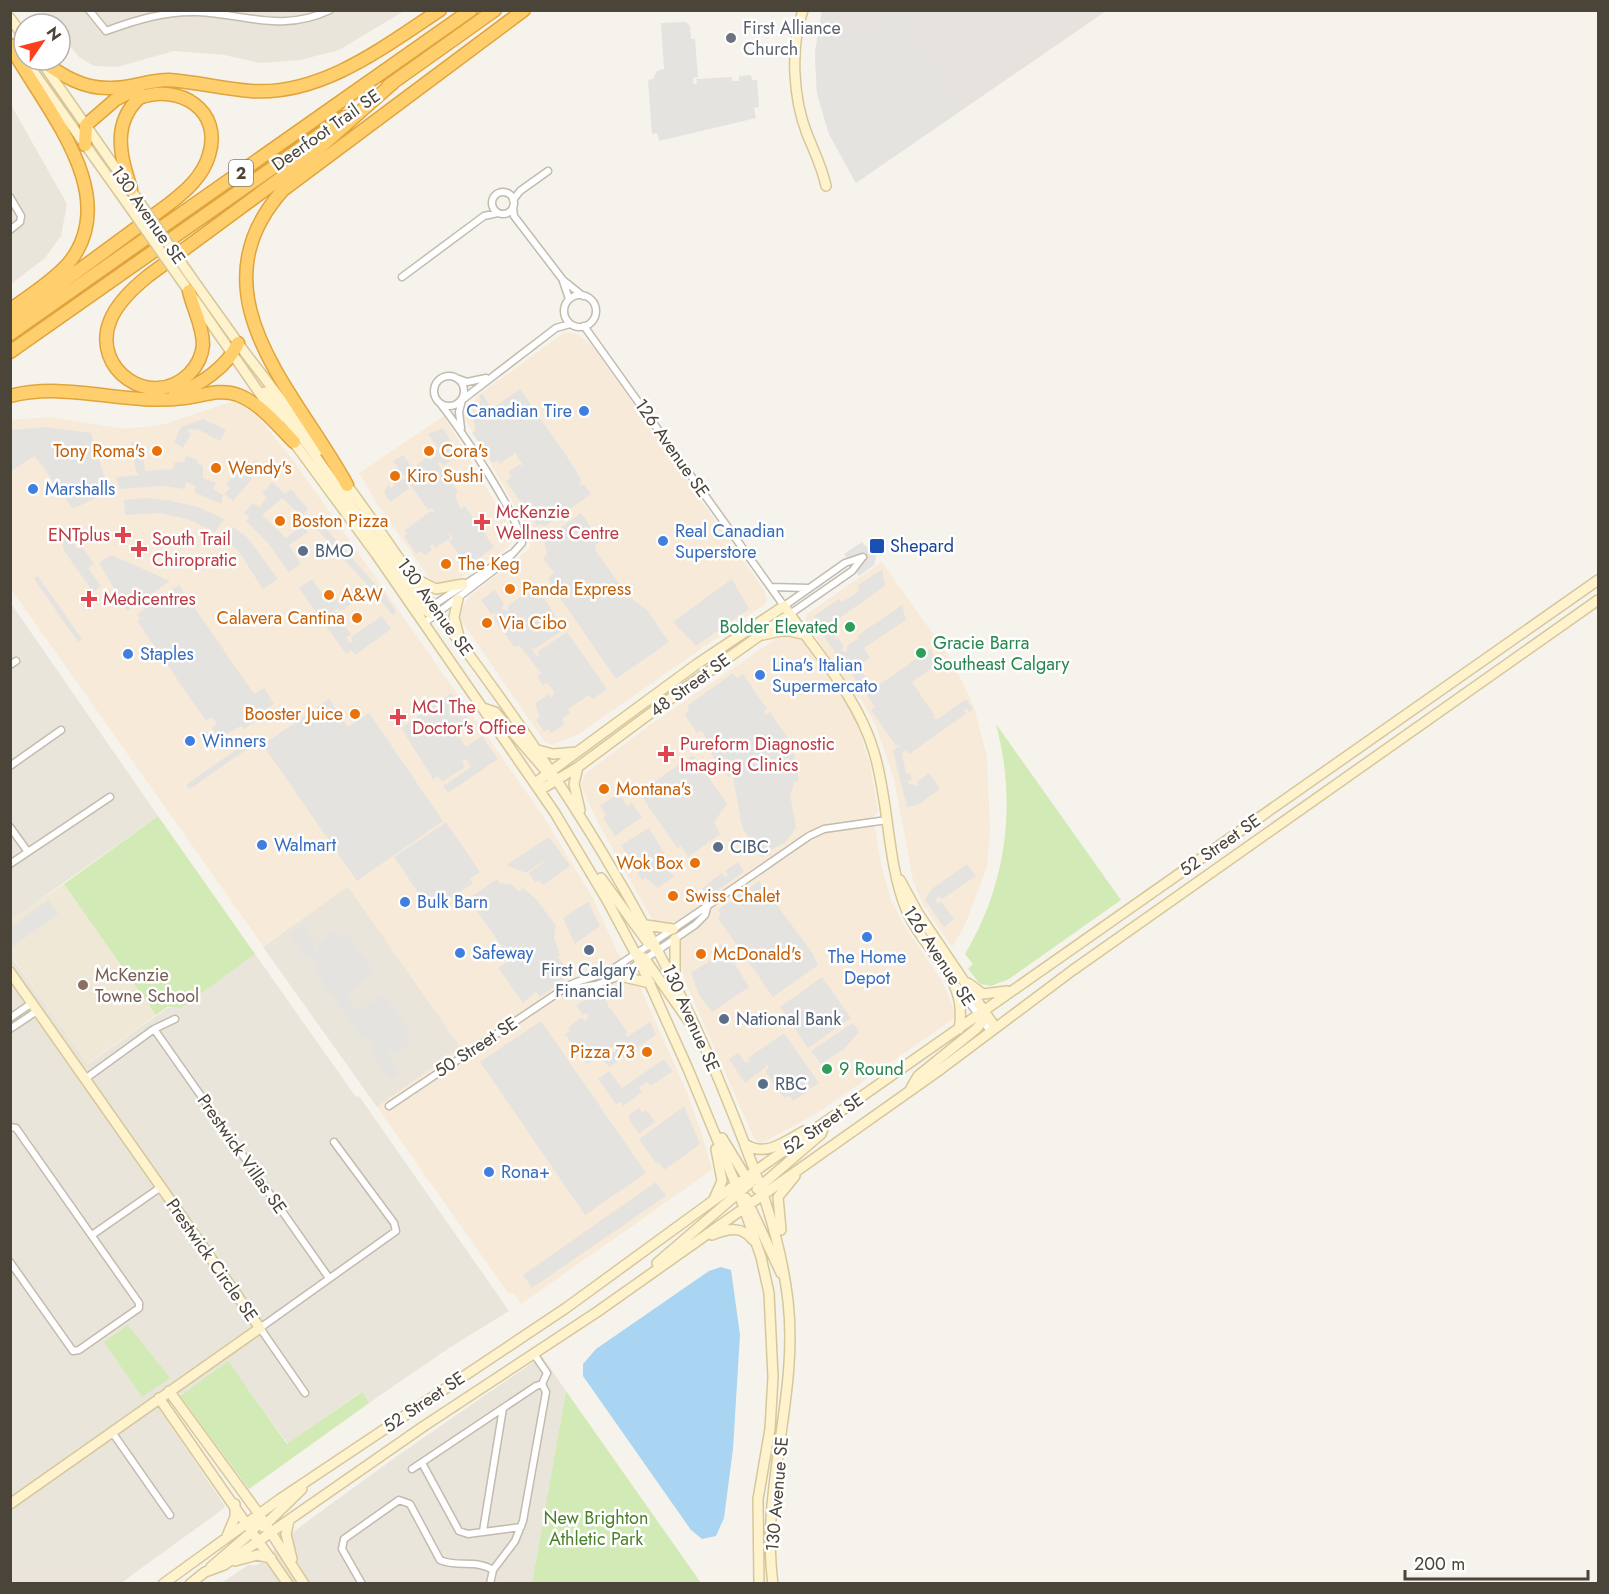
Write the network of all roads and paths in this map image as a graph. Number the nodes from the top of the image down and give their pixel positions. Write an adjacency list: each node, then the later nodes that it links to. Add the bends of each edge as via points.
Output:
1 (89, 10): 8 (street, via 106,31)
2 (330, 10): 8 (street, via 316,17 274,23)
3 (440, 10): 13 (highway, via 347,68 312,83 252,91)
4 (471, 10): 38 (highway, Deerfoot Trail SE / 2)
5 (495, 10): 14 (highway, Deerfoot Trail SE / 2)
6 (524, 10): 51 (highway, via 284,190 266,210 253,234 245,270 250,317 275,370)
7 (803, 10): 18 (main road, via 795,70 806,132)
8 (170, 11)
9 (10, 45): 32 (highway, via 81,170 89,211 83,239 67,264)
10 (33, 72): 16 (main road, 130 Avenue SE)
11 (49, 72): 15 (main road, 130 Avenue SE)
12 (57, 72): 13 (highway, via 92,86 113,88)
13 (151, 81): 15 (highway, via 114,100)
14 (394, 82): 29 (highway, via 308,158 129,293 114,313 106,339 115,366 129,380 146,389 165,388 182,381 195,368 203,345); 40 (highway, Deerfoot Trail SE / 2)
15 (86, 125): 16 (highway); 19 (main road, 130 Avenue SE)
16 (85, 145): 29 (main road, 130 Avenue SE, bridge)
17 (548, 171): 21 (street)
18 (826, 186)
19 (131, 189): 34 (highway, via 120,154 123,121 139,98 161,93 183,96 201,111 211,129 209,156 192,185); 39 (main road, 130 Avenue SE, bridge)
20 (10, 197): 26 (street, via 21,216)
21 (512, 200): 22 (street, via 499,192); 24 (street)
22 (492, 204): 23 (street); 25 (street)
23 (498, 213): 24 (street); 25 (street)
24 (511, 214): 28 (street)
25 (484, 216): 27 (street)
26 (10, 230)
27 (400, 275)
28 (563, 280): 30 (street); 31 (street)
29 (189, 291): 41 (main road, 130 Avenue SE)
30 (583, 296): 31 (street); 36 (street, via 595,308 594,317)
31 (569, 299): 33 (street)
32 (10, 310)
33 (564, 311): 35 (street); 37 (street)
34 (10, 321)
35 (570, 324): 36 (street); 37 (street)
36 (586, 325): 56 (street, 126 Avenue SE)
37 (556, 328): 43 (street)
38 (10, 334)
39 (238, 343): 41 (highway); 51 (main road, 130 Avenue SE)
40 (10, 352)
41 (233, 355): 42 (main road, 130 Avenue SE); 46 (highway, via 196,385)
42 (248, 376): 50 (main road, 130 Avenue SE); 61 (main road, via 304,440)
43 (492, 376): 44 (street, via 478,382); 47 (street)
44 (457, 378): 47 (street, via 464,390); 48 (street, via 443,377 436,383 434,393)
45 (10, 396): 46 (highway, via 51,391)
46 (153, 399): 50 (highway, via 215,392 240,395)
47 (462, 400): 48 (street, via 448,406); 49 (street, via 459,414)
48 (439, 402): 49 (street)
49 (463, 434): 52 (street, via 521,534 522,543)
50 (294, 442): 61 (main road, 130 Avenue SE)
51 (347, 485): 53 (main road, 130 Avenue SE)
52 (514, 552): 55 (street); 58 (street)
53 (414, 578): 55 (main road, via 436,589); 61 (main road, 130 Avenue SE)
54 (1599, 579): 91 (main road, 52 Street SE)
55 (464, 584): 61 (street)
56 (771, 587): 57 (street); 60 (street, 126 Avenue SE)
57 (809, 588): 60 (street, 48 Street SE); 62 (street, 48 Street SE, via 845,563 863,557 852,571)
58 (458, 599): 61 (street); 65 (main road, via 454,617)
59 (1599, 600): 101 (main road, 52 Street SE)
60 (784, 606): 62 (main road, 126 Avenue SE); 69 (main road, 48 Street SE, via 663,689)
61 (427, 614): 65 (main road, 130 Avenue SE); 66 (main road, 130 Avenue SE)
62 (790, 614): 63 (main road, 126 Avenue SE); 64 (main road, 48 Street SE)
63 (803, 634): 64 (main road, via 785,630); 76 (main road, 126 Avenue SE, via 861,718 874,752)
64 (757, 636): 71 (main road, 48 Street SE)
65 (460, 642): 68 (main road, 130 Avenue SE)
66 (483, 708): 72 (main road, via 495,711); 73 (main road, 130 Avenue SE)
67 (61, 730): 70 (street)
68 (538, 750): 69 (main road, via 552,754); 72 (main road, 130 Avenue SE)
69 (583, 751): 72 (main road, 48 Street SE)
70 (10, 766)
71 (578, 767): 72 (main road, 48 Street SE); 75 (main road, via 574,784)
72 (553, 775): 73 (main road, 48 Street SE); 75 (main road, 130 Avenue SE)
73 (538, 787): 80 (main road, 130 Avenue SE)
74 (110, 797): 78 (street)
75 (581, 815): 81 (main road, 130 Avenue SE)
76 (886, 820): 82 (street, 50 Street SE, via 816,832); 89 (main road, 126 Avenue SE, via 907,912)
77 (10, 827): 78 (street)
78 (28, 852): 79 (street)
79 (10, 864)
80 (587, 866): 83 (main road); 84 (main road, 130 Avenue SE)
81 (646, 925): 82 (main road); 83 (main road, 130 Avenue SE)
82 (674, 934): 83 (street, 50 Street SE); 83 (street, 50 Street SE); 88 (main road)
83 (654, 945): 84 (street, 50 Street SE); 85 (street, 50 Street SE); 88 (main road, 130 Avenue SE)
84 (635, 953): 85 (main road, via 641,954); 92 (street, 50 Street SE, via 608,972 579,979)
85 (642, 961): 87 (street, 50 Street SE); 90 (main road, 130 Avenue SE); 97 (main road)
86 (10, 972): 93 (main road, Prestwick Circle SE)
87 (620, 976): 90 (main road); 92 (street, 50 Street SE)
88 (676, 981): 97 (main road, 130 Avenue SE)
89 (960, 982): 91 (main road, via 983,994); 94 (main road, 126 Avenue SE); 100 (main road)
90 (650, 984): 106 (main road, 130 Avenue SE)
91 (1018, 988): 94 (main road, 52 Street SE)
92 (564, 990): 104 (street, 50 Street SE, via 468,1050)
93 (35, 1007): 95 (street); 98 (street); 102 (main road, Prestwick Circle SE)
94 (982, 1016): 100 (main road, 52 Street SE); 101 (main road, 126 Avenue SE); 103 (main road, via 918,1076)
95 (10, 1018)
96 (175, 1019): 99 (street)
97 (697, 1028): 110 (main road, 130 Avenue SE)
98 (10, 1029)
99 (154, 1029): 102 (street); 121 (street, Prestwick Villas SE)
100 (959, 1029): 105 (main road, 52 Street SE)
101 (992, 1029): 103 (main road, 52 Street SE)
102 (86, 1079): 113 (main road, Prestwick Circle SE)
103 (910, 1090): 111 (main road, 52 Street SE)
104 (389, 1106)
105 (826, 1122): 108 (main road, 52 Street SE); 114 (main road, via 821,1134)
106 (711, 1123): 114 (main road, 130 Avenue SE); 115 (main road, via 722,1174)
107 (10, 1127): 116 (street, via 16,1128)
108 (815, 1129): 110 (main road, via 770,1148 753,1149); 112 (main road, 52 Street SE)
109 (334, 1142): 121 (street, via 396,1231)
110 (745, 1144): 112 (main road, 130 Avenue SE)
111 (814, 1157): 114 (main road, 52 Street SE); 124 (main road, via 778,1197 792,1302)
112 (755, 1173): 114 (main road, 130 Avenue SE); 114 (main road, 52 Street SE)
113 (161, 1187): 116 (street); 123 (main road, Prestwick Circle SE)
114 (748, 1192): 115 (main road, 52 Street SE); 117 (main road, 52 Street SE); 118 (main road, 130 Avenue SE); 120 (main road, via 659,1261); 122 (main road); 122 (main road, 130 Avenue SE, via 778,1238)
115 (714, 1200): 134 (main road, 52 Street SE, via 566,1308)
116 (92, 1235): 119 (street, via 139,1308 79,1350 73,1351)
117 (702, 1239): 118 (main road, via 738,1229); 120 (main road, 52 Street SE)
118 (758, 1247): 160 (main road, 130 Avenue SE, via 769,1293 773,1377 770,1429 758,1499)
119 (10, 1262)
120 (646, 1277): 125 (main road, 52 Street SE)
121 (329, 1278): 123 (street)
122 (785, 1282): 124 (main road, 130 Avenue SE)
123 (260, 1328): 127 (main road, Prestwick Circle SE); 128 (street)
124 (789, 1331): 161 (main road, 130 Avenue SE, via 788,1384 770,1530)
125 (534, 1354): 126 (street, via 547,1373); 141 (main road, 52 Street SE)
126 (542, 1384): 130 (street); 144 (street, via 546,1392)
127 (169, 1391): 129 (main road, Prestwick Circle SE); 136 (main road)
128 (305, 1393)
129 (159, 1398): 131 (main road, Prestwick Circle SE); 138 (main road)
130 (503, 1408): 132 (street); 145 (street)
131 (112, 1432): 137 (main road, Prestwick Circle SE); 139 (street)
132 (422, 1462): 133 (street); 145 (street, via 459,1532)
133 (412, 1469)
134 (312, 1479): 135 (main road, 52 Street SE); 142 (main road)
135 (280, 1499): 136 (main road, via 264,1504); 140 (main road, 52 Street SE)
136 (248, 1501): 140 (main road)
137 (10, 1504)
138 (235, 1504): 143 (main road); 147 (main road, via 235,1517)
139 (170, 1515)
140 (258, 1515): 142 (main road); 143 (main road)
141 (290, 1521): 146 (main road, 52 Street SE); 151 (main road, via 286,1528 287,1543)
142 (265, 1524): 146 (main road); 148 (main road)
143 (250, 1527): 147 (main road); 148 (main road); 153 (main road)
144 (521, 1527): 145 (street); 152 (street)
145 (483, 1531)
146 (270, 1532): 148 (main road, 52 Street SE); 151 (main road)
147 (226, 1537): 154 (main road)
148 (259, 1540): 149 (main road); 150 (main road, 52 Street SE)
149 (271, 1558): 150 (main road, via 247,1557); 156 (main road)
150 (224, 1565): 153 (main road, 52 Street SE)
151 (294, 1567): 157 (main road)
152 (493, 1570): 158 (street, via 484,1564 449,1565 440,1560 410,1504 399,1500 344,1539 342,1549); 159 (street)
153 (205, 1572): 155 (main road, 52 Street SE)
154 (163, 1584)
155 (190, 1584)
156 (288, 1584)
157 (304, 1584)
158 (362, 1584)
159 (490, 1584)
160 (759, 1584)
161 (772, 1584)

